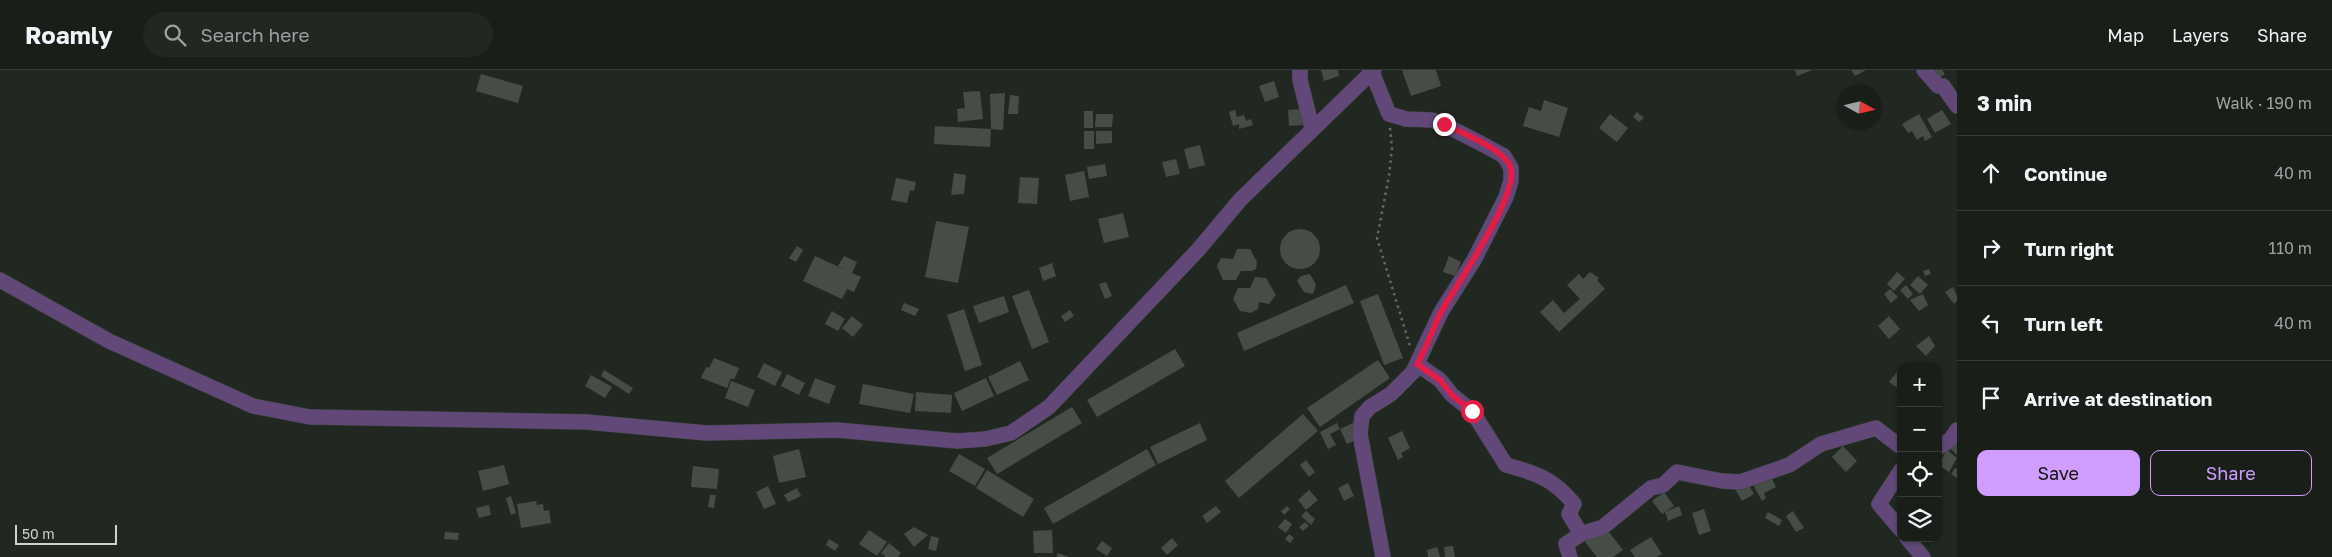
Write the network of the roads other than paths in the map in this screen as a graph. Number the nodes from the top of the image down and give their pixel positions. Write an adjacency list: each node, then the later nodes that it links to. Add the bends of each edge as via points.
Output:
1 (1300, 70): 5 (street)
2 (1924, 70): 4 (street, via 1938,86 1943,86)
3 (1373, 71): 5 (street); 7 (street, via 1388,114 1444,124 1504,156 1511,168 1512,181 1506,197 1474,260 1441,312)
4 (1957, 106)
5 (1312, 128): 6 (street, via 1240,200 1198,250 1049,407 1011,433 985,440 957,441 837,430 706,433 587,422 310,417 253,406 109,341)
6 (0, 280)
7 (1417, 364): 13 (street, via 1440,380 1472,411 1506,465 1537,474 1562,489 1574,504 1569,514); 15 (street, via 1390,394 1362,416 1360,434)
8 (1957, 430): 10 (street)
9 (1897, 444): 13 (street, via 1876,428 1821,444 1789,465 1740,482 1677,472 1663,486 1651,488 1602,527)
10 (1942, 445)
11 (1897, 476): 12 (street, via 1879,504)
12 (1897, 525)
13 (1581, 534): 16 (street, via 1566,544)
14 (1910, 542): 17 (street)
15 (1383, 557)
16 (1570, 557)
17 (1923, 557)

